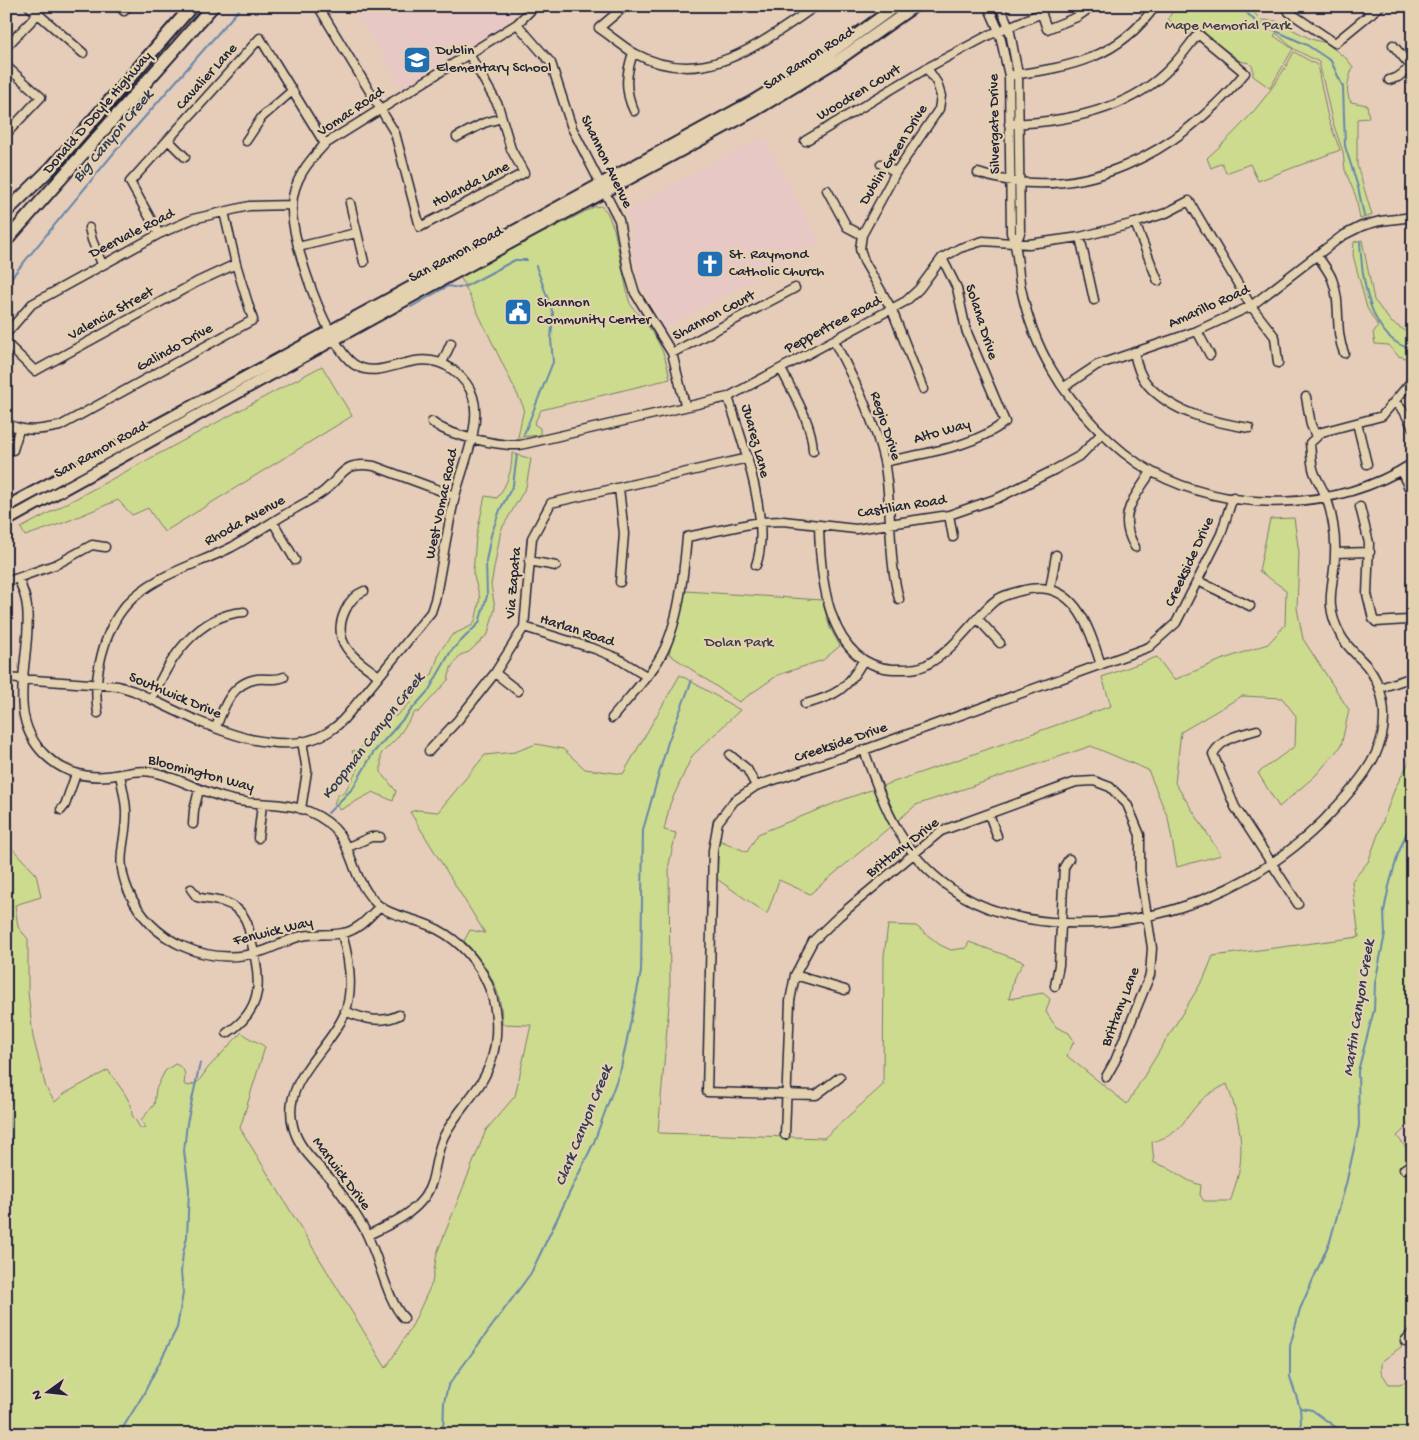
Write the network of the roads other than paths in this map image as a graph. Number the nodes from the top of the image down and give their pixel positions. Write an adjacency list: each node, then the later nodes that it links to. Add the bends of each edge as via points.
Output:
1 (29, 6): 18 (street)
2 (192, 6): 56 (highway, Donald D Doyle Highway, via 52,166)
3 (213, 6): 65 (highway, Donald D Doyle Highway)
4 (318, 6): 35 (street)
5 (535, 6): 20 (street, Vomac Road)
6 (625, 6): 26 (street, via 599,28)
7 (816, 6): 26 (street, via 755,47 712,66 683,68 656,63)
8 (896, 6): 52 (main road, San Ramon Road, via 831,54)
9 (915, 6): 52 (main road, San Ramon Road, via 837,61 756,110)
10 (988, 6): 22 (street, Silvergate Drive)
11 (1000, 6): 21 (street, Silvergate Drive)
12 (1092, 6): 17 (street, via 1077,17 1047,29)
13 (1155, 6): 31 (street, via 1124,40 1103,54 1067,66)
14 (1286, 6): 19 (street, via 1288,12 1336,43)
15 (1364, 6): 19 (street)
16 (1380, 6): 19 (street)
17 (1041, 10): 21 (street)
18 (38, 14): 24 (street); 25 (street)
19 (1371, 14)
20 (517, 24): 27 (street, Vomac Road); 52 (street, Shannon Avenue, via 551,63 572,128)
21 (1008, 27): 22 (street); 31 (street, Silvergate Drive)
22 (999, 31): 29 (street); 32 (street, Silvergate Drive)
23 (1393, 45): 30 (street)
24 (6, 47)
25 (83, 53)
26 (633, 53): 36 (street, via 626,73 626,89)
27 (469, 54): 35 (street, Vomac Road); 37 (street, Holanda Lane)
28 (6, 66): 40 (street, via 41,97)
29 (927, 68): 44 (street, Woodren Court); 48 (street, Dublin Green Drive, via 937,83 940,109)
30 (1412, 68): 33 (street)
31 (1018, 74): 32 (street); 39 (street, Silvergate Drive)
32 (1009, 76): 38 (street, Silvergate Drive)
33 (1389, 80)
34 (292, 91): 42 (street, Cavalier Lane, via 260,38); 43 (street, via 262,117); 45 (street, Cavalier Lane)
35 (381, 107): 37 (street, Holanda Lane, via 395,133 420,227 524,173); 45 (street, Vomac Road)
36 (634, 111)
37 (502, 118): 41 (street)
38 (1009, 124): 39 (street); 50 (street, Silvergate Drive)
39 (1019, 124): 51 (street, Silvergate Drive); 51 (street, via 1090,113 1127,99 1170,68 1198,34 1245,73 1223,99 1190,128 1149,155 1106,172 1071,181)
40 (6, 134)
41 (456, 137)
42 (168, 140): 46 (street); 62 (street, Cavalier Lane, via 130,182)
43 (246, 141)
44 (806, 141)
45 (325, 144): 55 (street, Vomac Road, via 299,177)
46 (185, 157)
47 (881, 164): 48 (street)
48 (896, 172): 63 (street, Dublin Green Drive)
49 (978, 174): 50 (street)
50 (1010, 182): 51 (street); 66 (street, Silvergate Drive, via 1011,233)
51 (1020, 183): 66 (street, Silvergate Drive, via 1020,233)
52 (603, 187): 80 (main road, San Ramon Road); 85 (street, Shannon Avenue, via 619,220 633,287)
53 (827, 190): 63 (street, via 847,227)
54 (350, 203): 61 (street)
55 (292, 205): 57 (street, Deervale Road, via 249,206); 67 (street, Vomac Road)
56 (6, 212)
57 (224, 212): 62 (street, Deervale Road, via 193,219); 72 (street, Galindo Drive)
58 (1413, 217): 68 (street, Amarillo Road, via 1362,226 1342,236)
59 (1135, 223): 64 (street, Peppertree Road); 73 (street); 76 (street, Peppertree Road, via 1190,201)
60 (89, 228): 71 (street)
61 (356, 233): 67 (street); 70 (street)
62 (159, 234): 71 (street, Deervale Road)
63 (862, 235): 77 (street, via 860,249 864,261)
64 (1080, 237): 66 (street, Peppertree Road); 75 (street)
65 (6, 241)
66 (1016, 243): 69 (street, Peppertree Road, via 983,241); 92 (street, Silvergate Drive, via 1029,319 1043,354)
67 (298, 247): 80 (street, Vomac Road, via 306,278)
68 (1317, 256): 76 (street, Amarillo Road); 86 (street, via 1332,278 1337,297 1339,341)
69 (942, 258): 77 (street, Peppertree Road, via 919,289); 100 (street, Solana Drive, via 957,288 970,338)
70 (364, 262)
71 (102, 264): 79 (street, Deervale Road, via 32,304)
72 (236, 264): 83 (street, Valencia Street, via 35,371); 104 (street, Galindo Drive, via 253,320 60,426 37,431)
73 (1158, 281)
74 (795, 288): 85 (street, Shannon Court)
75 (1094, 300)
76 (1251, 306): 78 (street, Amarillo Road); 89 (street, via 1275,337)
77 (892, 310): 81 (street, Peppertree Road); 93 (street)
78 (1197, 331): 84 (street, Amarillo Road); 87 (street)
79 (6, 334)
80 (333, 334): 88 (street, West Vomac Road, via 349,360 362,368 372,370 423,359); 121 (main road, San Ramon Road); 124 (main road, San Ramon Road)
81 (834, 341): 90 (street, Peppertree Road); 111 (street, Regio Drive, via 864,399)
82 (451, 342): 88 (street)
83 (6, 343)
84 (1134, 352): 92 (street, Amarillo Road, via 1097,365); 102 (street, via 1146,384 1164,399 1216,423)
85 (672, 353): 97 (street, Shannon Avenue)
86 (1344, 353)
87 (1210, 355)
88 (442, 363): 107 (street, West Vomac Road, via 461,376 473,396 476,417)
89 (1278, 363)
90 (781, 369): 94 (street, Peppertree Road); 109 (street, via 807,421)
91 (1413, 384): 96 (street, via 1409,384)
92 (1064, 386): 105 (street, Silvergate Drive)
93 (923, 389)
94 (728, 397): 97 (street, Peppertree Road); 110 (street, Juarez Lane)
95 (1306, 397): 106 (street)
96 (1395, 402): 101 (street, via 1382,416); 103 (street)
97 (685, 405): 107 (street, Peppertree Road, via 520,445)
98 (432, 422): 107 (street, Peppertree Road, via 438,428)
99 (6, 423): 104 (street, Galindo Drive)
100 (1008, 423): 111 (street, Alto Way, via 962,443)
101 (1357, 423): 106 (street); 112 (street)
102 (1249, 428)
103 (1413, 428)
104 (19, 430): 108 (street)
105 (1101, 434): 115 (street, Silvergate Drive); 123 (street, Castilian Road, via 1080,455 1054,470 998,498)
106 (1316, 436): 120 (street, via 1310,443 1314,471)
107 (471, 437): 117 (street, West Vomac Road)
108 (13, 450)
109 (813, 451)
110 (748, 458): 116 (street, Via Zapata); 126 (street, Juarez Lane)
111 (884, 462): 128 (street, Regio Drive)
112 (1368, 464)
113 (1413, 464): 114 (street, Silvergate Drive)
114 (1401, 471): 118 (street); 120 (street, Silvergate Drive, via 1378,482)
115 (1151, 472): 119 (street, Silvergate Drive, via 1187,488); 131 (street, via 1128,511 1125,524)
116 (619, 488): 136 (street, Via Zapata, via 551,503 532,538); 142 (street, via 624,534)
117 (455, 496): 125 (street, Rhoda Avenue, via 362,464 336,475 322,492); 155 (street, West Vomac Road, via 431,612)
118 (1413, 496)
119 (1233, 497): 120 (street, Silvergate Drive, via 1287,503); 140 (street, Creekside Drive, via 1221,534)
120 (1326, 497): 133 (street)
121 (6, 507)
122 (1360, 507): 132 (street, via 1368,531)
123 (948, 515): 128 (street, Castilian Road); 129 (street)
124 (6, 521)
125 (273, 522): 135 (street); 161 (street, Rhoda Avenue, via 232,547 160,580 127,604 114,620 106,639)
126 (759, 522): 127 (street, Castilian Road); 137 (street, Juarez Lane, via 761,552); 156 (street, Castilian Road, via 687,537 681,596 668,638 655,666)
127 (819, 525): 128 (street, Castilian Road, via 856,529); 152 (street, via 821,572 833,619 844,642)
128 (890, 525): 145 (street, Regio Drive, via 893,576)
129 (953, 537)
130 (105, 547): 139 (street, via 92,545 57,564)
131 (1135, 547)
132 (1370, 552): 133 (street); 148 (street, via 1367,594 1373,619 1376,622)
133 (1335, 554): 162 (street, via 1330,594 1336,624 1341,637 1367,666)
134 (1056, 555): 143 (street)
135 (295, 560)
136 (528, 561): 138 (street); 150 (street, Via Zapata)
137 (756, 565)
138 (556, 566)
139 (18, 578): 141 (street); 160 (street, Bloomington Way, via 27,609)
140 (1198, 581): 146 (street); 153 (street, Creekside Drive, via 1176,624 1149,648)
141 (6, 582)
142 (620, 582)
143 (1050, 589): 149 (street, via 1006,594 990,604); 153 (street, via 1065,596 1079,610)
144 (364, 592): 155 (street, via 352,599 346,608 339,632 346,648)
145 (899, 599)
146 (1250, 606)
147 (244, 612): 164 (street, via 223,617 190,638 173,658)
148 (1413, 618)
149 (978, 619): 151 (street); 152 (street, via 942,655 924,666 880,668)
150 (524, 627): 154 (street, Via Zapata); 156 (street, Harlan Road, via 595,649)
151 (1000, 643)
152 (863, 661): 165 (street, via 853,679 840,692)
153 (1100, 666): 171 (street, Creekside Drive)
154 (495, 673): 163 (street); 172 (street, Via Zapata)
155 (380, 676): 170 (street, West Vomac Road, via 335,728)
156 (646, 676): 167 (street)
157 (284, 677): 168 (street, via 258,679 238,687 229,698)
158 (1413, 677): 162 (street)
159 (6, 678): 160 (street, Southwick Drive)
160 (23, 679): 161 (street, Southwick Drive); 174 (street, Bloomington Way, via 22,709 29,733 44,754)
161 (98, 684): 164 (street, Southwick Drive, via 134,690); 166 (street, Rhoda Avenue)
162 (1380, 688): 189 (street, via 1384,722 1379,748 1371,762 1330,814)
163 (518, 691)
164 (152, 699): 168 (street, Southwick Drive)
165 (805, 704)
166 (98, 713)
167 (612, 718)
168 (216, 727): 170 (street, Southwick Drive, via 253,741)
169 (1257, 730): 189 (street, via 1219,743 1213,754 1235,807)
170 (302, 741): 179 (street, via 307,771)
171 (864, 750): 176 (street, Creekside Drive); 187 (street, via 890,819)
172 (429, 751)
173 (730, 755): 176 (street, via 747,769)
174 (76, 774): 175 (street, Bloomington Way, via 98,777); 180 (street)
175 (120, 774): 177 (street, Bloomington Way, via 152,772); 196 (street, Fenwick Way, via 126,813 120,848 122,875 128,891 146,918 171,941 199,953 230,957)
176 (756, 786): 205 (street, Creekside Drive, via 734,801 718,822 713,850 707,1092)
177 (199, 790): 178 (street, Bloomington Way, via 231,800); 182 (street)
178 (262, 804): 179 (street, Bloomington Way); 185 (street)
179 (301, 809): 186 (street, Bloomington Way, via 330,824)
180 (61, 810)
181 (989, 814): 183 (street); 187 (street, Brittany Drive, via 941,831); 193 (street, Brittany Drive, via 1076,782 1094,781 1110,787 1127,804 1140,835 1140,871)
182 (193, 824)
183 (997, 836)
184 (380, 837): 186 (street, via 371,837)
185 (258, 838)
186 (348, 847): 192 (street, Bloomington Way, via 359,882)
187 (914, 855): 194 (street, via 943,883 978,904 1017,917); 197 (street, Brittany Drive, via 825,928 813,941)
188 (1070, 859): 194 (street, via 1064,867)
189 (1270, 864): 191 (street); 193 (street, via 1209,898)
190 (190, 889): 196 (street, via 197,897 221,900 238,910 245,918)
191 (1298, 904)
192 (380, 907): 195 (street, Fenwick Way, via 363,923); 209 (street, Bloomington Way, via 450,936 471,956 487,981 495,1008 496,1035 488,1069 444,1136 431,1184 424,1197 406,1215)
193 (1146, 916): 194 (street); 203 (street, Brittany Lane, via 1152,948 1150,975)
194 (1062, 923): 198 (street)
195 (342, 934): 196 (street, Fenwick Way, via 300,936); 200 (street, Marwick Drive, via 349,977)
196 (255, 953): 202 (street, via 259,974 255,1001 246,1017)
197 (795, 974): 199 (street); 205 (street, Brittany Drive, via 790,1002)
198 (1054, 986)
199 (845, 990)
200 (345, 1011): 201 (street, via 384,1021); 209 (street, Marwick Drive, via 333,1037 296,1086 291,1115 302,1147 333,1183)
201 (399, 1014)
202 (227, 1033)
203 (1106, 1076)
204 (840, 1077): 205 (street, via 816,1095)
205 (787, 1094): 206 (street, Brittany Drive)
206 (785, 1135)
207 (1413, 1163): 208 (street)
208 (1404, 1169)
209 (368, 1235): 210 (street, Marwick Drive, via 394,1305)
210 (404, 1318)
211 (1413, 1332): 212 (street)
212 (1405, 1341)

